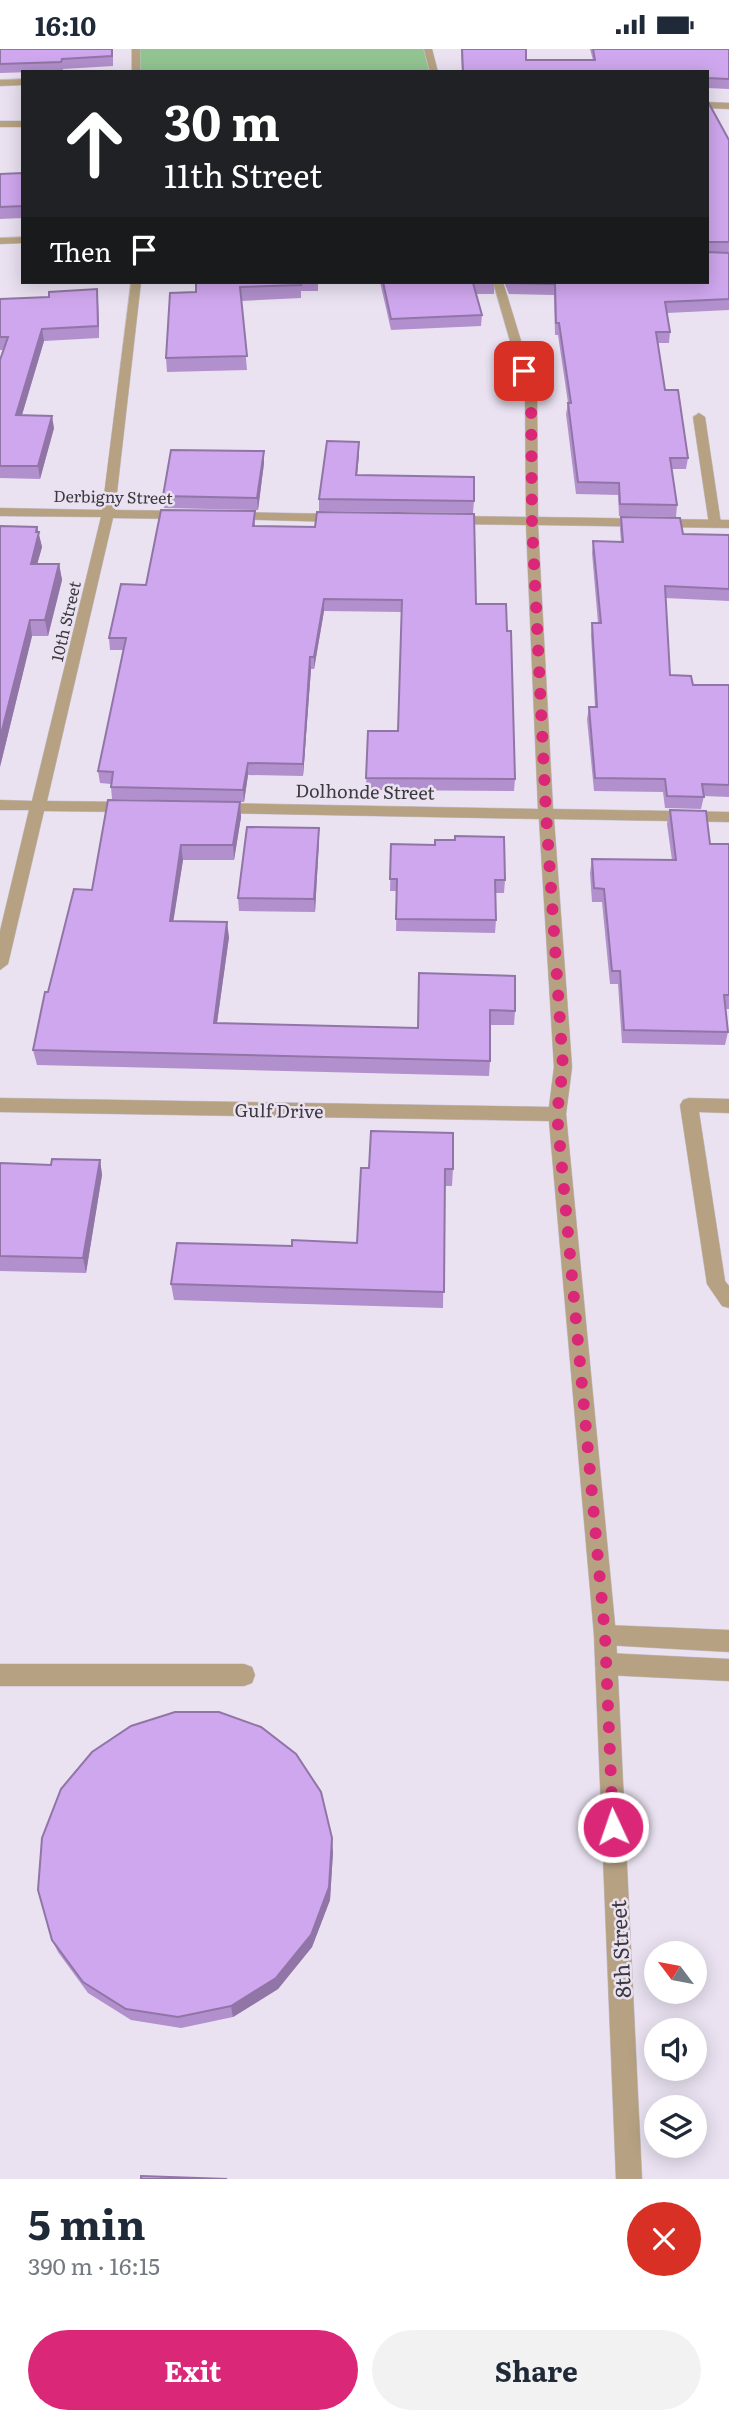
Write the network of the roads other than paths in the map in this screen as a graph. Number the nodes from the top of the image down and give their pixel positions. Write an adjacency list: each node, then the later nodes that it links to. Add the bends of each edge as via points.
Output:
1 (136, 49): 3 (street)
2 (428, 49): 4 (street)
3 (136, 70)
4 (434, 70)
5 (21, 82): 6 (street)
6 (0, 83)
7 (709, 105): 8 (street)
8 (729, 106)
9 (0, 124): 10 (street)
10 (21, 124)
11 (21, 240): 12 (street)
12 (0, 241)
13 (136, 284): 17 (street, 10th Street)
14 (499, 284): 22 (street, 8th Street, via 531,393)
15 (699, 417): 23 (street)
16 (0, 512): 17 (street, Derbigny Street)
17 (108, 514): 18 (street, Derbigny Street); 26 (street, 10th Street)
18 (190, 515)
19 (218, 516): 20 (street)
20 (354, 518)
21 (436, 520): 22 (street)
22 (532, 522): 23 (street); 29 (street, 8th Street)
23 (715, 524): 24 (street)
24 (729, 524)
25 (0, 805): 26 (street)
26 (40, 806): 27 (street); 31 (street, 10th Street)
27 (149, 807)
28 (204, 808): 29 (street, Dolhonde Street)
29 (546, 813): 30 (street, Dolhonde Street); 34 (street, 8th Street, via 563,1067)
30 (729, 817)
31 (0, 964)
32 (0, 1105): 34 (street, Gulf Drive)
33 (729, 1106): 35 (street, via 689,1105 716,1284)
34 (557, 1114): 36 (street, 8th Street)
35 (729, 1300)
36 (605, 1635): 37 (street); 38 (street, 8th Street)
37 (729, 1641)
38 (606, 1664): 39 (street); 42 (street, 8th Street)
39 (729, 1670)
40 (0, 1675): 41 (street)
41 (243, 1675)
42 (629, 2179)

